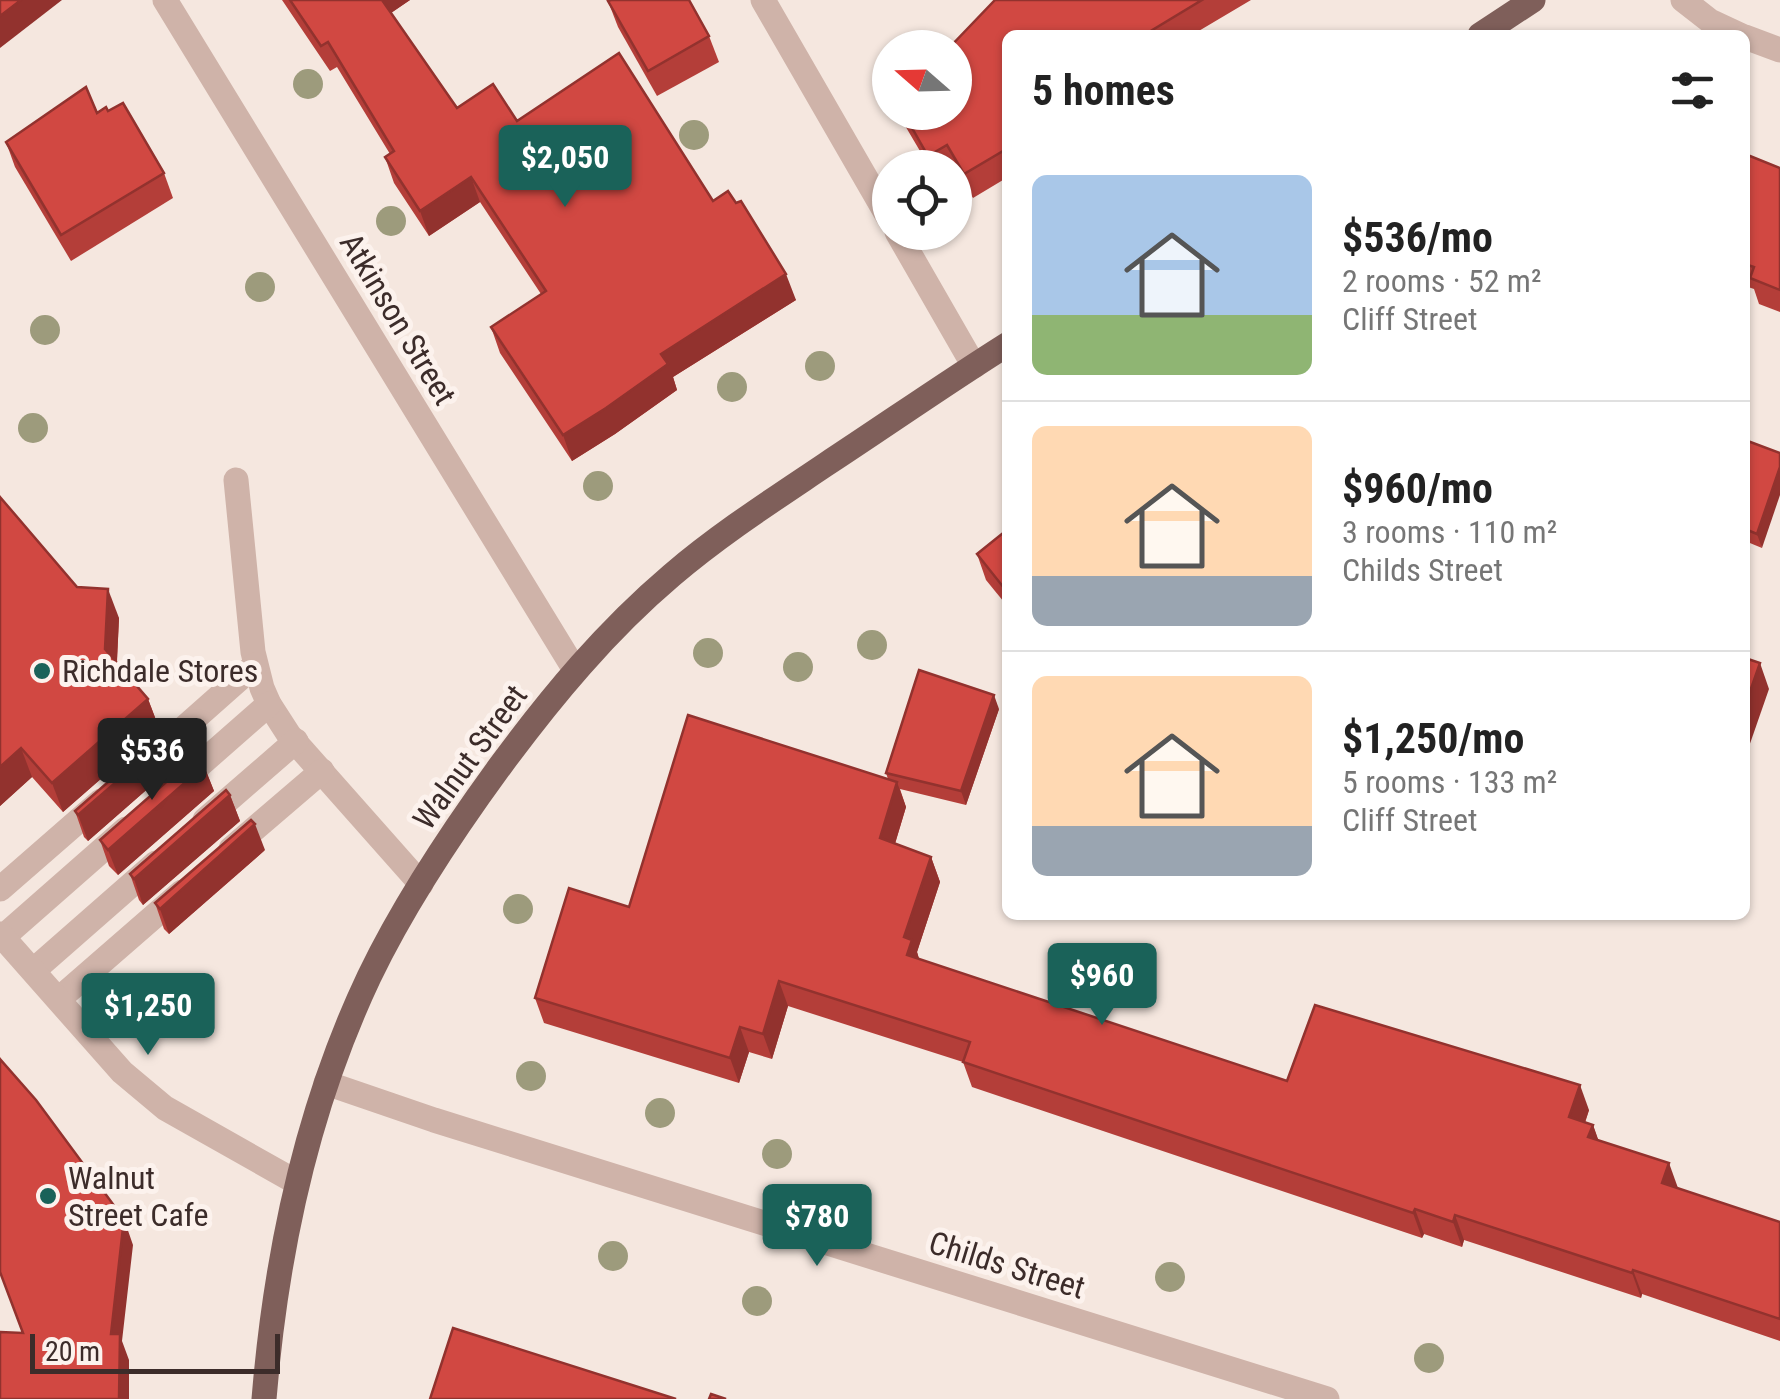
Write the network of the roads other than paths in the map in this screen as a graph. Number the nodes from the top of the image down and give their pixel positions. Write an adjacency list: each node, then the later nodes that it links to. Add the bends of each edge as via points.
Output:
1 (165, 0): 15 (street, Atkinson Street)
2 (764, 0): 9 (street)
3 (1533, 0): 5 (main road)
4 (1684, 0): 6 (street)
5 (1488, 30)
6 (1729, 30)
7 (1750, 39): 8 (street)
8 (1780, 50)
9 (872, 189)
10 (907, 250): 12 (street)
11 (1002, 348): 12 (main road, Walnut Street)
12 (974, 366): 15 (main road, Walnut Street, via 712,542)
13 (236, 480): 14 (street)
14 (255, 666): 16 (street); 20 (street)
15 (575, 670): 19 (main road, Walnut Street, via 478,796)
16 (269, 704): 17 (street); 21 (street)
17 (296, 741): 18 (street); 22 (street)
18 (322, 770): 19 (street); 23 (street)
19 (421, 884): 24 (main road, Walnut Street, via 370,976)
20 (0, 889)
21 (2, 936): 22 (street)
22 (34, 970): 23 (street)
23 (59, 999): 25 (street, via 122,1072 165,1108)
24 (326, 1083): 25 (main road, Walnut Street); 27 (street, Childs Street)
25 (296, 1182): 26 (main road, Walnut Street)
26 (264, 1399)
27 (1327, 1399)

